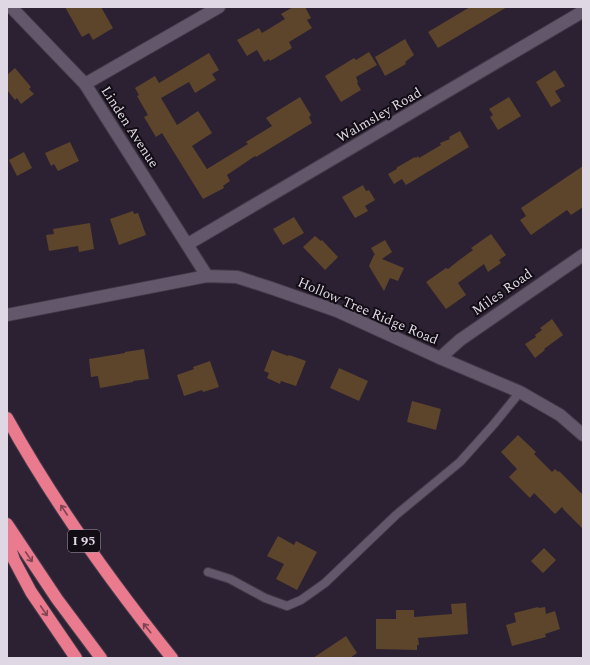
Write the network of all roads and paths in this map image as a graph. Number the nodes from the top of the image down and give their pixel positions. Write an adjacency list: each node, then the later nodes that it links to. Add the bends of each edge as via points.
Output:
1 (11, 7): 4 (street, Linden Avenue)
2 (219, 7): 4 (street)
3 (583, 10): 5 (street, Walmsley Road)
4 (85, 84): 5 (street, Linden Avenue)
5 (188, 244): 7 (street, Linden Avenue)
6 (583, 255): 9 (street, Miles Road, via 460,340)
7 (207, 276): 8 (street, Hollow Tree Ridge Road); 9 (street, Hollow Tree Ridge Road, via 237,277 337,311)
8 (7, 315)
9 (440, 358): 10 (street, Hollow Tree Ridge Road)
10 (520, 392): 12 (street, Hollow Tree Ridge Road, via 560,415); 15 (lane, via 460,462 396,515 325,583 301,600 287,606 230,579)
11 (7, 418): 18 (highway, I 95, one-way to 11, via 141,620 75,527)
12 (583, 435)
13 (7, 524): 17 (highway, one-way to 17, via 57,599)
14 (7, 539): 16 (highway, one-way to 16, via 14,560 31,592)
15 (208, 572)
16 (76, 658)
17 (101, 658)
18 (172, 658)

